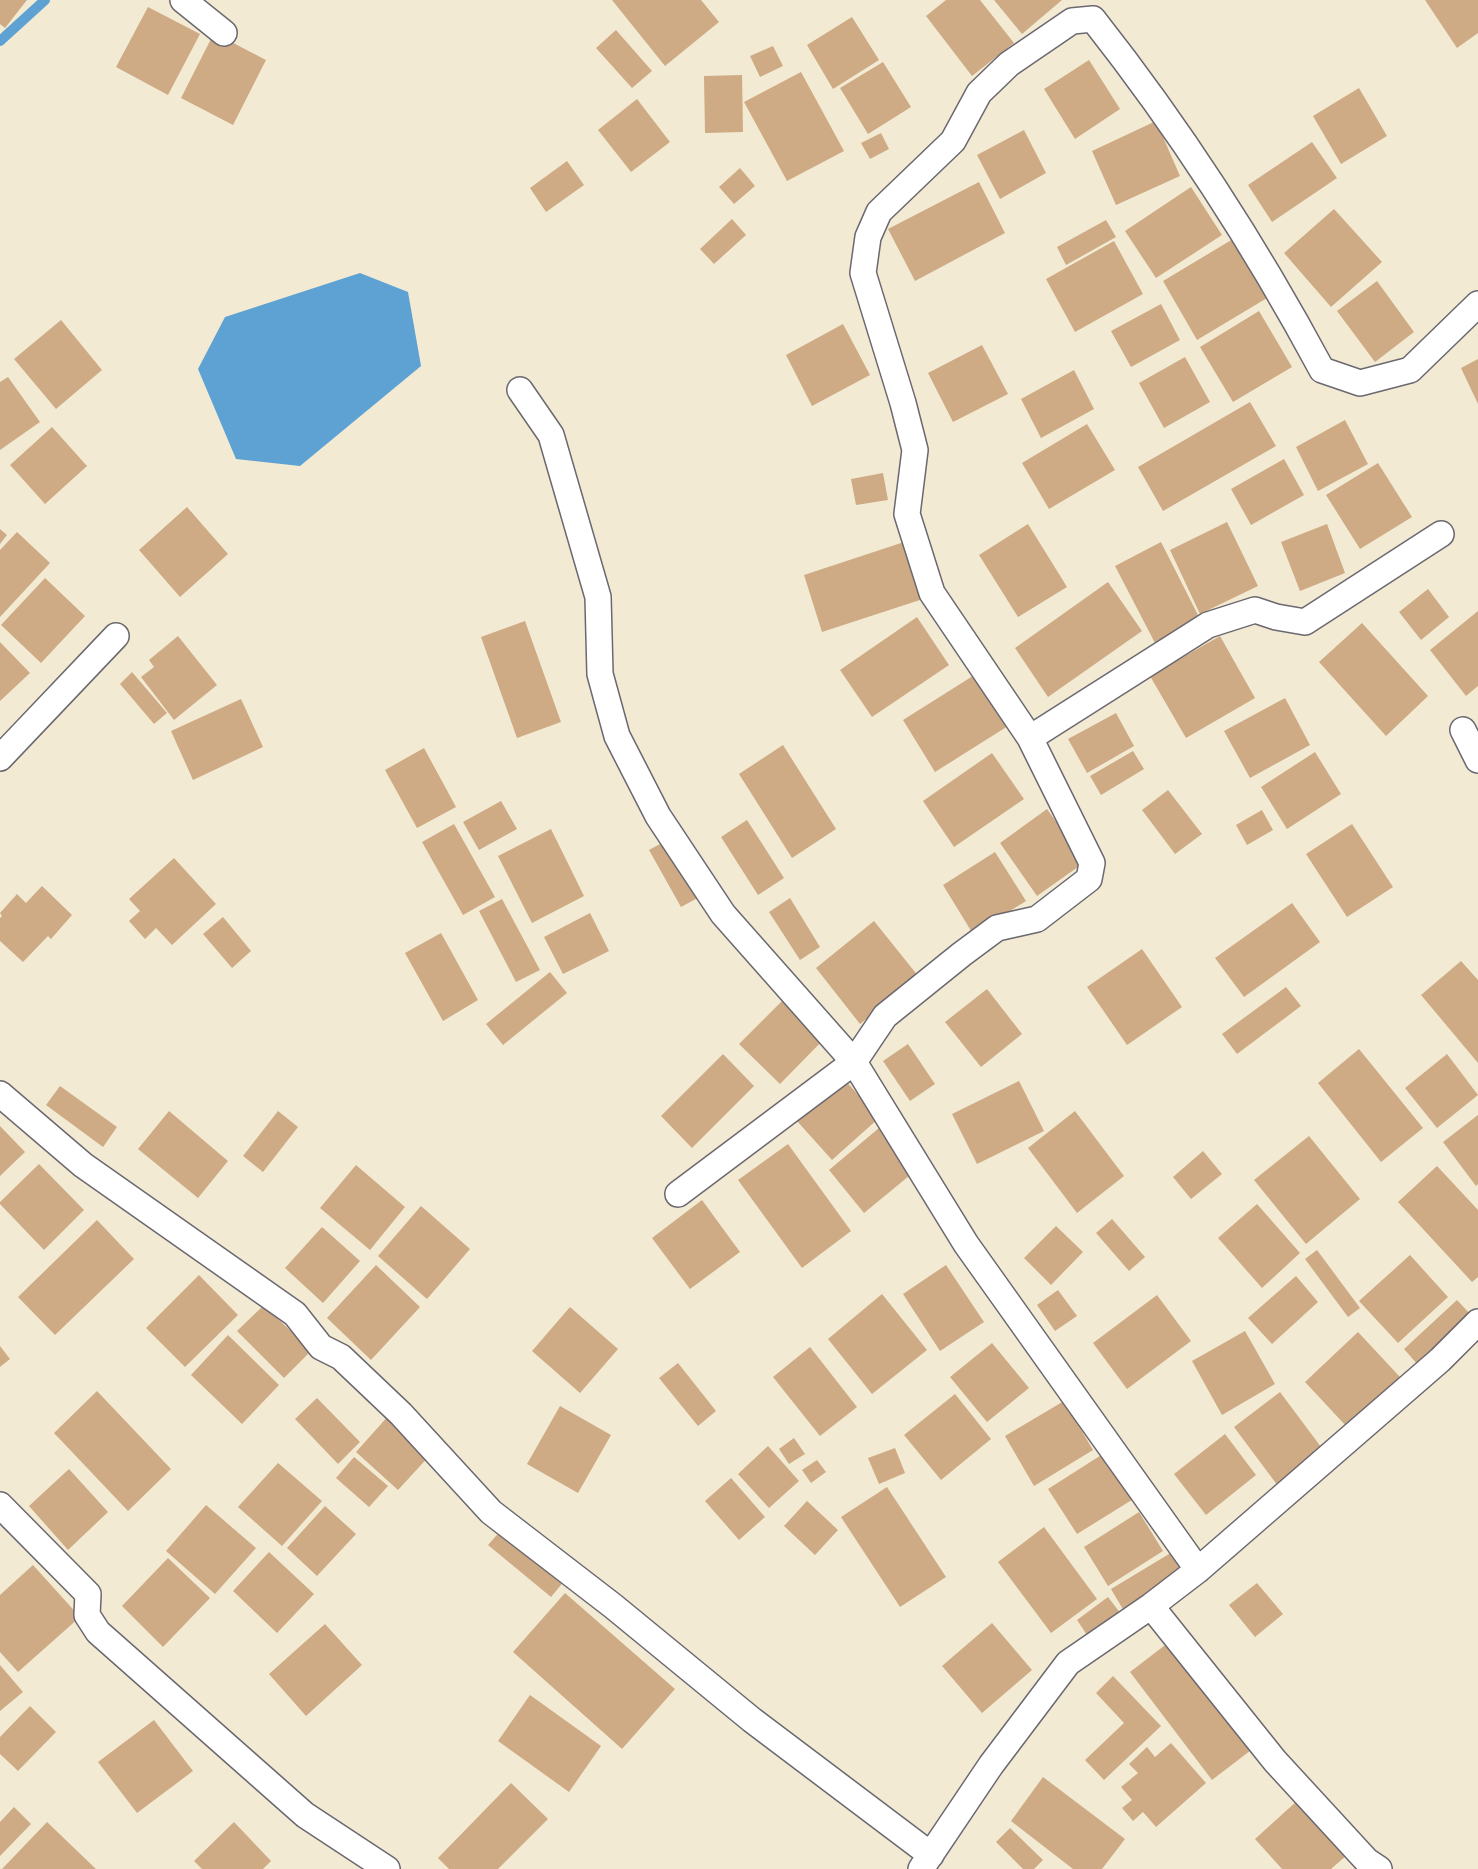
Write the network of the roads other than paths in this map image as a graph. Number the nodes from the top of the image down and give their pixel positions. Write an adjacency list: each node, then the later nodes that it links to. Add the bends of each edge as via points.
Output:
1 (183, 0): 2 (street)
2 (224, 33)
3 (1478, 304): 8 (street, via 1410,370 1360,384 1322,370 1293,316 1155,99 1093,19 1072,22 1010,64 979,93 952,141 879,212 868,237 863,274 915,450 907,514 932,594)
4 (520, 390): 11 (street, via 551,435 598,598 600,674 617,736 658,816 723,914)
5 (1441, 534): 8 (street, via 1305,622 1255,610 1208,625)
6 (116, 636): 9 (street)
7 (1462, 730): 10 (street)
8 (1030, 738): 11 (street, via 1092,863 1089,879 1037,919 997,928 962,954 885,1016)
9 (0, 758)
10 (1478, 760)
11 (854, 1062): 13 (street); 16 (street, via 966,1244)
12 (0, 1094): 18 (street, via 83,1165 295,1314 321,1347 341,1357 401,1414 491,1512 613,1606)
13 (678, 1194)
14 (1478, 1322): 16 (street, via 1440,1360)
15 (0, 1505): 20 (street, via 88,1594 87,1615 98,1632 306,1814)
16 (1198, 1570): 17 (street)
17 (1152, 1606): 18 (street, via 1068,1663 991,1765); 19 (street, via 1275,1761)
18 (926, 1862)
19 (1365, 1866)
20 (387, 1869)

